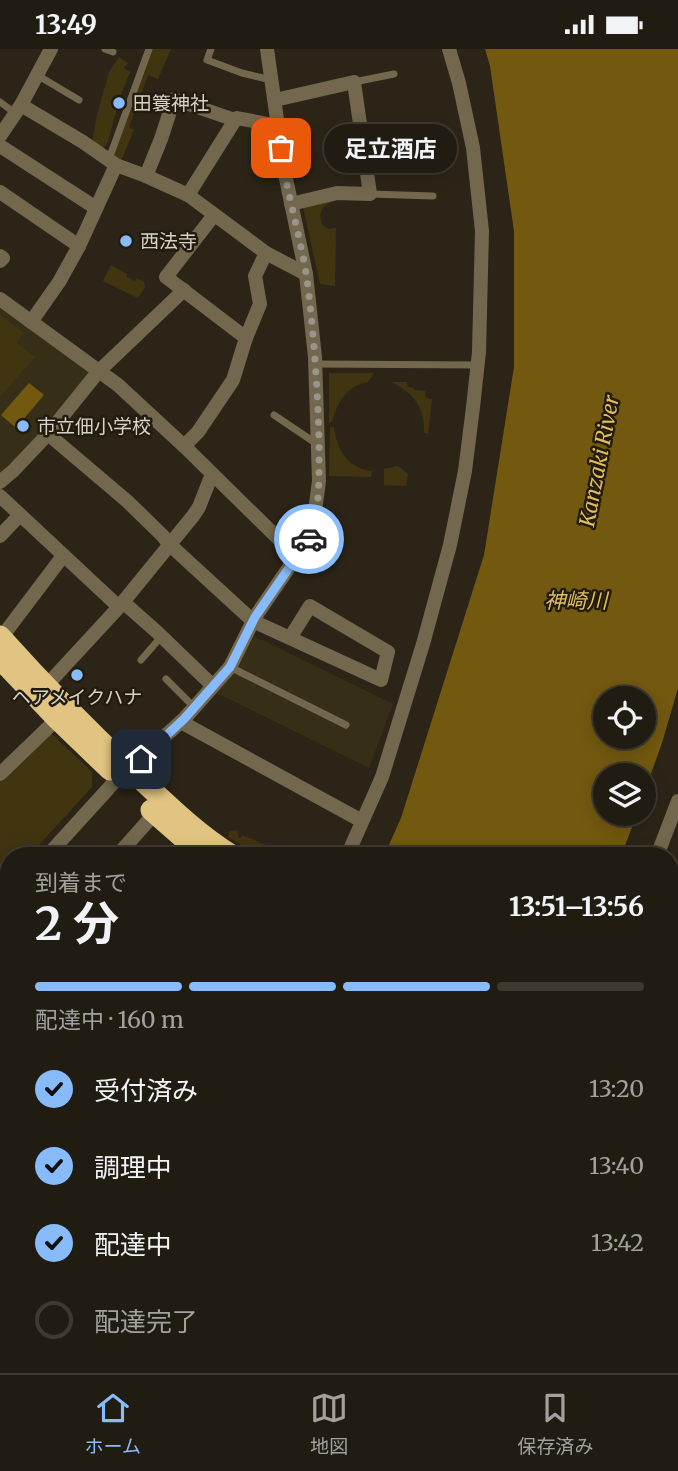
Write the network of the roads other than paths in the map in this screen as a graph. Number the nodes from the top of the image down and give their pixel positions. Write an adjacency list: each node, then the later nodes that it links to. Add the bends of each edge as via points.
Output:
1 (51, 49): 7 (street)
2 (149, 49): 18 (lane)
3 (211, 49): 8 (lane, via 207,60)
4 (267, 49): 8 (street)
5 (449, 49): 35 (street, via 473,148 482,231)
6 (394, 74): 9 (lane)
7 (37, 75): 10 (lane); 13 (street)
8 (272, 81): 11 (street)
9 (354, 82): 11 (street); 21 (street)
10 (79, 100)
11 (275, 100): 15 (street)
12 (0, 102): 13 (lane)
13 (18, 109): 16 (street); 18 (street)
14 (235, 120): 15 (street); 19 (street, via 174,99); 22 (street)
15 (278, 126): 24 (street)
16 (0, 136)
17 (0, 146): 25 (street)
18 (113, 162): 19 (street); 25 (street)
19 (146, 176): 22 (street)
20 (0, 192): 27 (street)
21 (370, 194): 23 (lane); 24 (street, via 337,193)
22 (188, 195): 26 (street)
23 (433, 197)
24 (291, 204): 29 (street)
25 (96, 208): 27 (street)
26 (214, 215): 28 (street); 30 (street, via 166,277)
27 (79, 246): 32 (street)
28 (266, 253): 29 (street); 33 (street, via 255,276 260,304)
29 (306, 274): 34 (street)
30 (184, 290): 33 (street); 36 (street)
31 (0, 299): 32 (street)
32 (31, 323): 36 (street)
33 (246, 338): 39 (street, via 233,380)
34 (315, 364): 35 (lane); 40 (street)
35 (478, 365): 68 (street, via 450,545 386,764)
36 (98, 372): 38 (street); 39 (street)
37 (274, 415): 40 (lane)
38 (48, 434): 42 (street); 46 (street, via 127,501)
39 (184, 446): 41 (street)
40 (318, 446): 48 (street, via 312,534)
41 (212, 474): 46 (street, via 199,507); 48 (street)
42 (0, 482)
43 (0, 496): 44 (street)
44 (20, 515): 45 (street); 47 (street)
45 (0, 536)
46 (169, 544): 49 (street); 50 (street)
47 (63, 556): 49 (street); 52 (street)
48 (296, 556): 50 (street)
49 (121, 605): 51 (street); 59 (street)
50 (253, 621): 53 (street); 56 (street)
51 (161, 636): 55 (lane); 58 (street)
52 (1, 637): 59 (highway)
53 (290, 638): 53 (street, via 347,664 381,680 388,652 310,606)
54 (0, 659): 61 (highway)
55 (141, 660)
56 (230, 667): 58 (street); 63 (lane)
57 (166, 679): 60 (lane)
58 (212, 685): 60 (street)
59 (46, 686): 64 (highway)
60 (194, 707): 62 (street)
61 (57, 719): 64 (highway); 65 (street)
62 (181, 722): 64 (street); 68 (street)
63 (346, 726)
64 (124, 773): 67 (highway); 69 (street); 72 (highway)
65 (0, 774)
66 (678, 801): 74 (street)
67 (155, 813): 70 (street); 71 (highway)
68 (362, 821): 73 (street)
69 (55, 847)
70 (125, 847)
71 (209, 847)
72 (212, 847)
73 (351, 847)
74 (660, 847)

